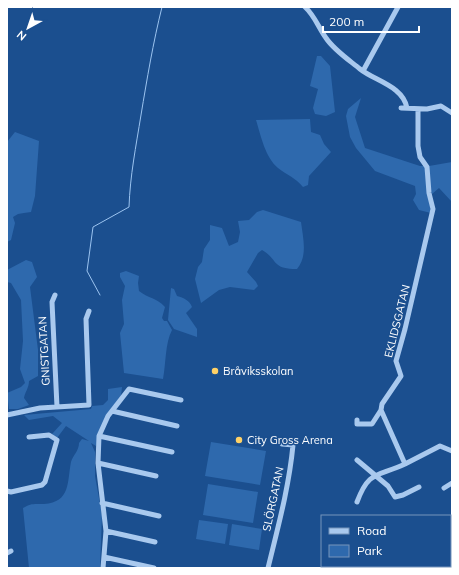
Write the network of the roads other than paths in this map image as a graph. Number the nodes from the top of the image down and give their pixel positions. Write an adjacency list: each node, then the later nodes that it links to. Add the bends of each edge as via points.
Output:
1 (305, 7): 3 (street, via 314,16 329,43)
2 (398, 7): 3 (street)
3 (363, 71): 4 (street, via 397,91 404,99 404,108)
4 (418, 109): 5 (street, via 442,106); 10 (street, EKLIDSGATAN, via 418,146 420,157 427,167 433,209 396,361 401,376 382,404)
5 (452, 113)
6 (55, 295): 9 (street, GNISTGATAN, via 52,302)
7 (89, 311): 9 (street, via 86,319 90,402 86,406)
8 (181, 400): 11 (street, via 129,389)
9 (57, 407): 12 (street)
10 (381, 410): 13 (street, EKLIDSGATAN, via 372,424 357,424); 22 (street)
11 (112, 411): 14 (street); 15 (street, via 103,423)
12 (7, 415)
13 (357, 420)
14 (177, 426)
15 (99, 436): 19 (street); 21 (street)
16 (29, 437): 28 (street, via 49,435 57,440 45,482 42,485)
17 (282, 444): 37 (street, SLÖRGATAN, via 293,445 283,510)
18 (452, 451): 22 (street, via 440,446)
19 (172, 452)
20 (357, 460): 23 (street)
21 (98, 463): 24 (street); 30 (street)
22 (405, 464): 23 (street)
23 (376, 475): 26 (street, via 395,497); 29 (street, via 366,482)
24 (156, 476)
25 (452, 483): 27 (street)
26 (419, 487)
27 (444, 488)
28 (7, 491)
29 (357, 502)
30 (102, 503): 31 (street); 32 (street)
31 (159, 516)
32 (106, 531): 33 (street); 34 (street)
33 (155, 542)
34 (104, 557): 35 (street); 36 (street)
35 (103, 568)
36 (154, 568)
37 (268, 568)

